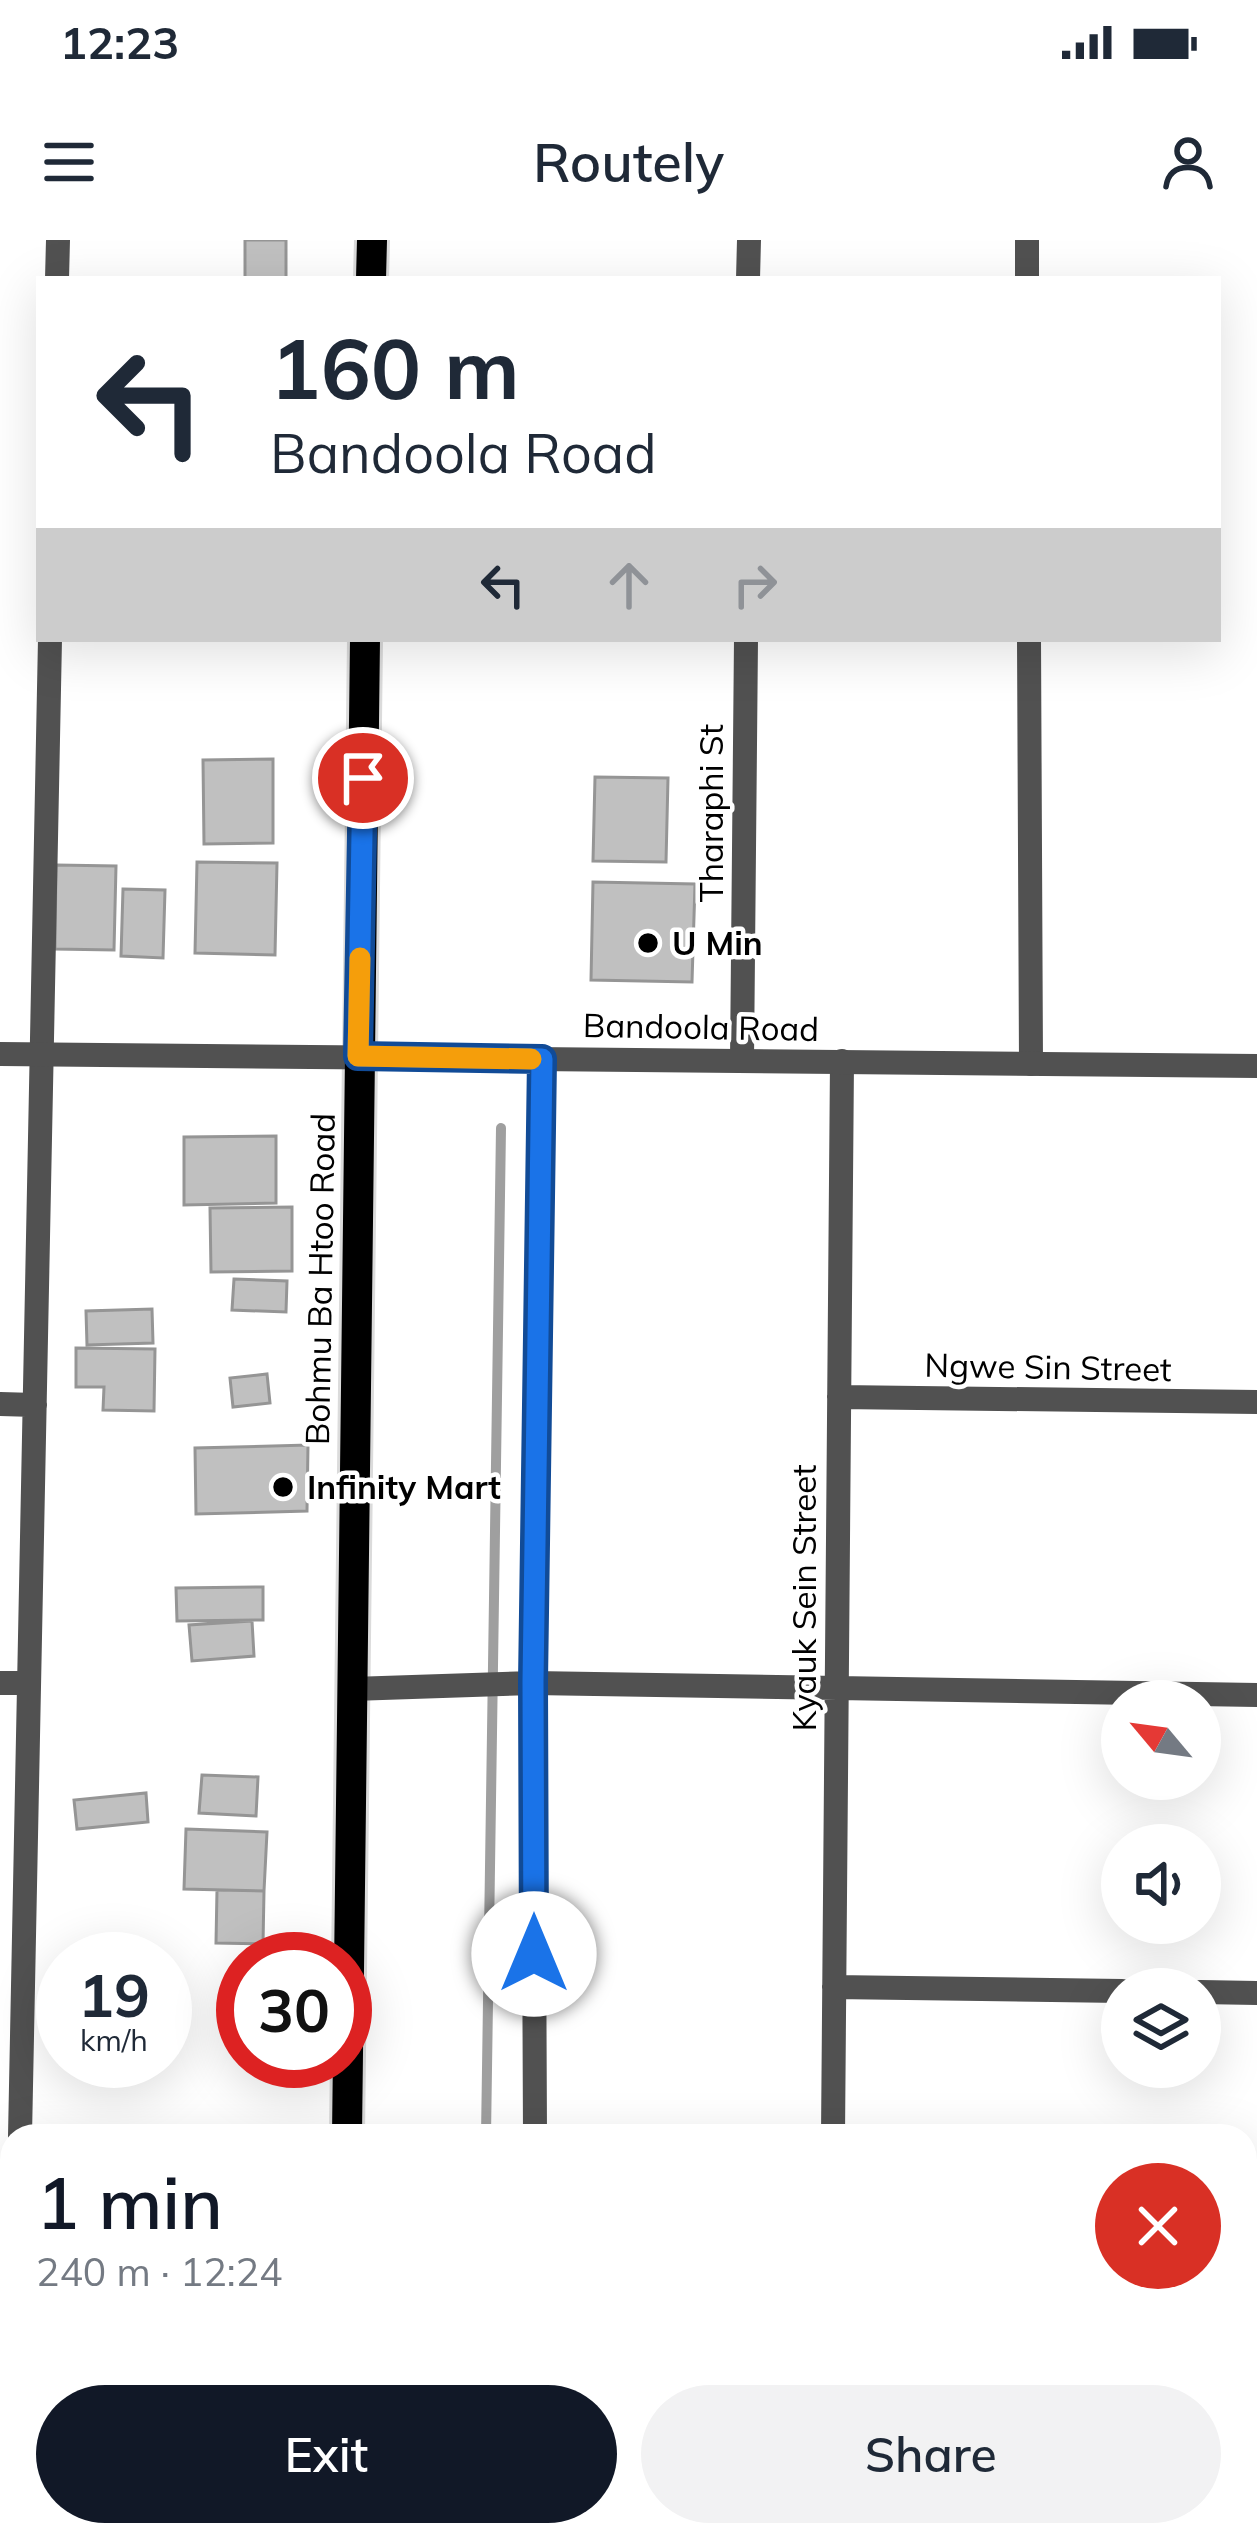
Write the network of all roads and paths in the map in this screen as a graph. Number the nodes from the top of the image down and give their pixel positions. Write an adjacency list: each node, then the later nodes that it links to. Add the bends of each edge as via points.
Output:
1 (58, 240): 5 (street)
2 (372, 240): 6 (main road)
3 (749, 240): 7 (street)
4 (1027, 240): 8 (street)
5 (57, 276)
6 (371, 276)
7 (748, 276)
8 (1028, 276)
9 (50, 642): 14 (street)
10 (365, 642): 15 (main road, Bohmu Ba Htoo Road)
11 (746, 642): 17 (street, Tharaphi St)
12 (1029, 642): 19 (street)
13 (0, 1054): 14 (street, Bandoola Road)
14 (42, 1055): 15 (street, Bandoola Road); 24 (street)
15 (358, 1056): 16 (street, Bandoola Road); 29 (main road, Bohmu Ba Htoo Road)
16 (542, 1059): 17 (street, Bandoola Road); 25 (street)
17 (742, 1060): 18 (street, Bandoola Road)
18 (842, 1061): 19 (street, Bandoola Road); 21 (street, Kyauk Sein Street)
19 (1031, 1064): 20 (street, Bandoola Road)
20 (1257, 1066)
21 (839, 1397): 22 (street, Ngwe Sin Street); 28 (street, Kyauk Sein Street)
22 (1257, 1402)
23 (0, 1404): 24 (street)
24 (35, 1405): 27 (street)
25 (524, 1682): 28 (street); 29 (street); 38 (street)
26 (0, 1683): 27 (street)
27 (29, 1683): 31 (street)
28 (837, 1688): 30 (street); 32 (street, Kyauk Sein Street)
29 (352, 1689): 37 (main road, Bohmu Ba Htoo Road)
30 (1257, 1695)
31 (11, 1975): 36 (street)
32 (834, 1987): 33 (street); 39 (street, Kyauk Sein Street)
33 (1101, 1991)
34 (1221, 1992): 35 (street)
35 (1257, 1993)
36 (19, 2124)
37 (347, 2124)
38 (535, 2124)
39 (833, 2124)

